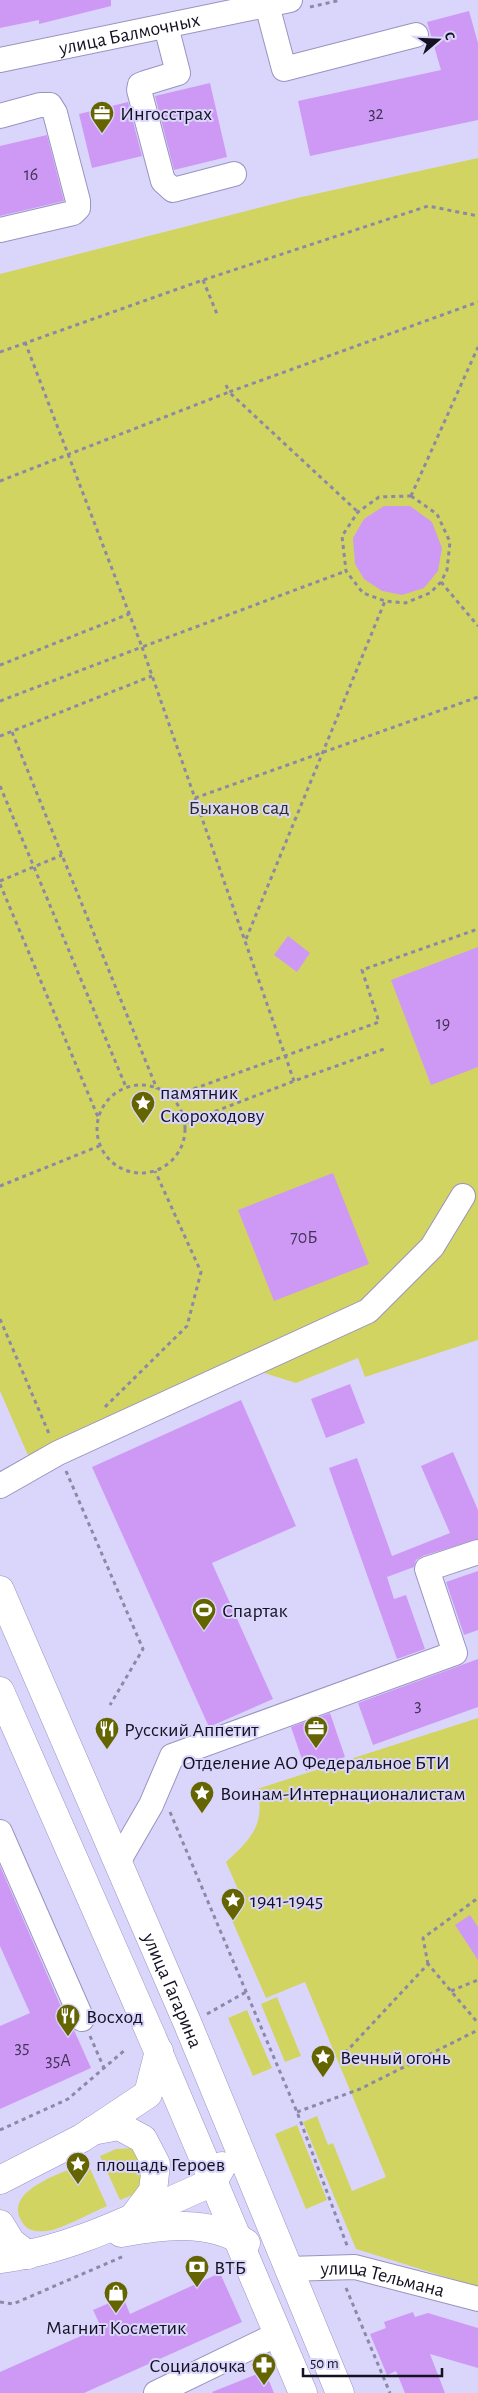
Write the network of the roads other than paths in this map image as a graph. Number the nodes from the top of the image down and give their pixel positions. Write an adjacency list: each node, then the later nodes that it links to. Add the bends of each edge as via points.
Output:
1 (279, 2): 2 (street, улица Балмочных); 3 (street, via 284,69)
2 (166, 26): 4 (street, улица Балмочных); 6 (street, via 178,73 140,85 139,90 163,181 173,190)
3 (416, 35)
4 (0, 60)
5 (0, 116): 7 (street, via 50,105 55,113 78,208 74,213)
6 (234, 174)
7 (0, 230)
8 (463, 1196): 9 (street, via 432,1247 368,1312 58,1454)
9 (0, 1486)
10 (478, 1552): 14 (street, via 427,1569 454,1653 172,1756 151,1806)
11 (0, 1590): 14 (main road, улица Гагарина)
12 (0, 1691): 16 (main road, улица Гагарина)
13 (0, 1832): 15 (street)
14 (118, 1862): 17 (main road, улица Гагарина)
15 (82, 2019)
16 (158, 2051): 18 (main road, via 148,2094); 20 (main road, улица Гагарина)
17 (229, 2124): 20 (main road, via 226,2158); 27 (main road, улица Гагарина)
18 (92, 2131): 19 (main road); 21 (main road, via 119,2126 143,2139 156,2164 153,2191)
19 (0, 2180)
20 (214, 2182): 21 (main road); 23 (main road, улица Гагарина)
21 (135, 2215): 24 (main road)
22 (0, 2224): 25 (main road, via 11,2242)
23 (237, 2237): 24 (main road, via 209,2227 168,2225); 27 (main road); 29 (main road, улица Гагарина)
24 (73, 2242): 25 (main road)
25 (28, 2255): 26 (main road)
26 (0, 2259)
27 (288, 2269): 28 (street, улица Тельмана, via 356,2267); 32 (main road, улица Гагарина)
28 (478, 2299)
29 (278, 2334): 30 (street); 31 (main road, улица Гагарина)
30 (156, 2393)
31 (303, 2393)
32 (340, 2393)

